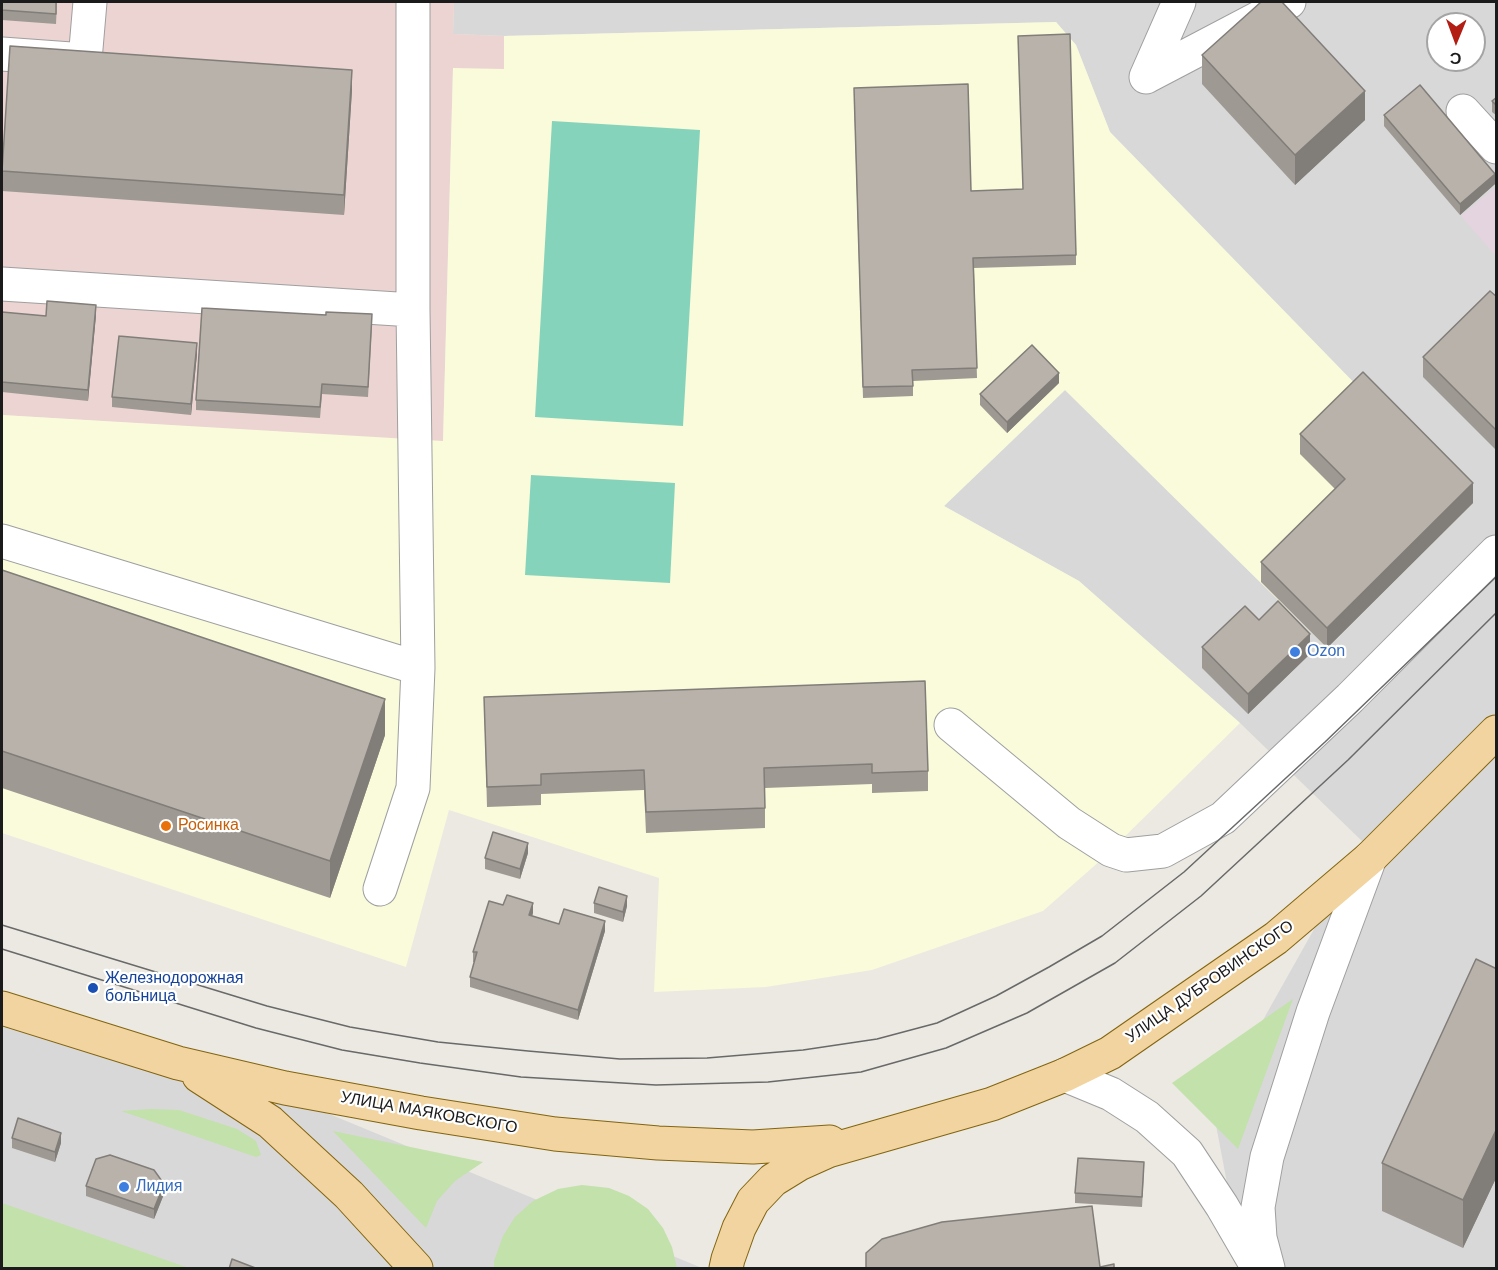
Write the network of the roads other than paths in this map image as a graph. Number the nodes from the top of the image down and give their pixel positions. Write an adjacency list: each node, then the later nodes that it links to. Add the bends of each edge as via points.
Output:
1 (90, 2): 5 (street, via 85,60)
2 (413, 2): 9 (street)
3 (1179, 2): 4 (street, via 1146,77)
4 (1288, 2)
5 (2, 54)
6 (1463, 111): 7 (street)
7 (1497, 147)
8 (2, 284): 9 (street)
9 (413, 310): 12 (street)
10 (2, 541): 12 (street)
11 (1497, 552): 13 (street, via 1222,818 1164,851 1126,855 1111,850 1069,824)
12 (418, 668): 16 (street, via 414,788)
13 (951, 725)
14 (1497, 732): 15 (main road, УЛИЦА ДУБРОВИНСКОГО)
15 (1370, 858): 19 (main road, УЛИЦА ДУБРОВИНСКОГО, via 1276,938 1110,1053); 24 (street, via 1313,1012 1267,1157 1258,1207)
16 (380, 889)
17 (2, 1008): 18 (main road, УЛИЦА МАЯКОВСКОГО)
18 (177, 1062): 20 (main road, УЛИЦА МАЯКОВСКОГО, via 285,1088 555,1134 753,1147); 21 (main road, via 270,1122 349,1195)
19 (1065, 1075): 20 (main road, УЛИЦА ДУБРОВИНСКОГО, via 992,1104); 23 (street, via 1111,1094 1147,1117 1187,1154)
20 (868, 1139): 22 (main road, via 828,1151 773,1180 753,1201 739,1228)
21 (416, 1269)
22 (726, 1269)
23 (1258, 1269)
24 (1268, 1269)

